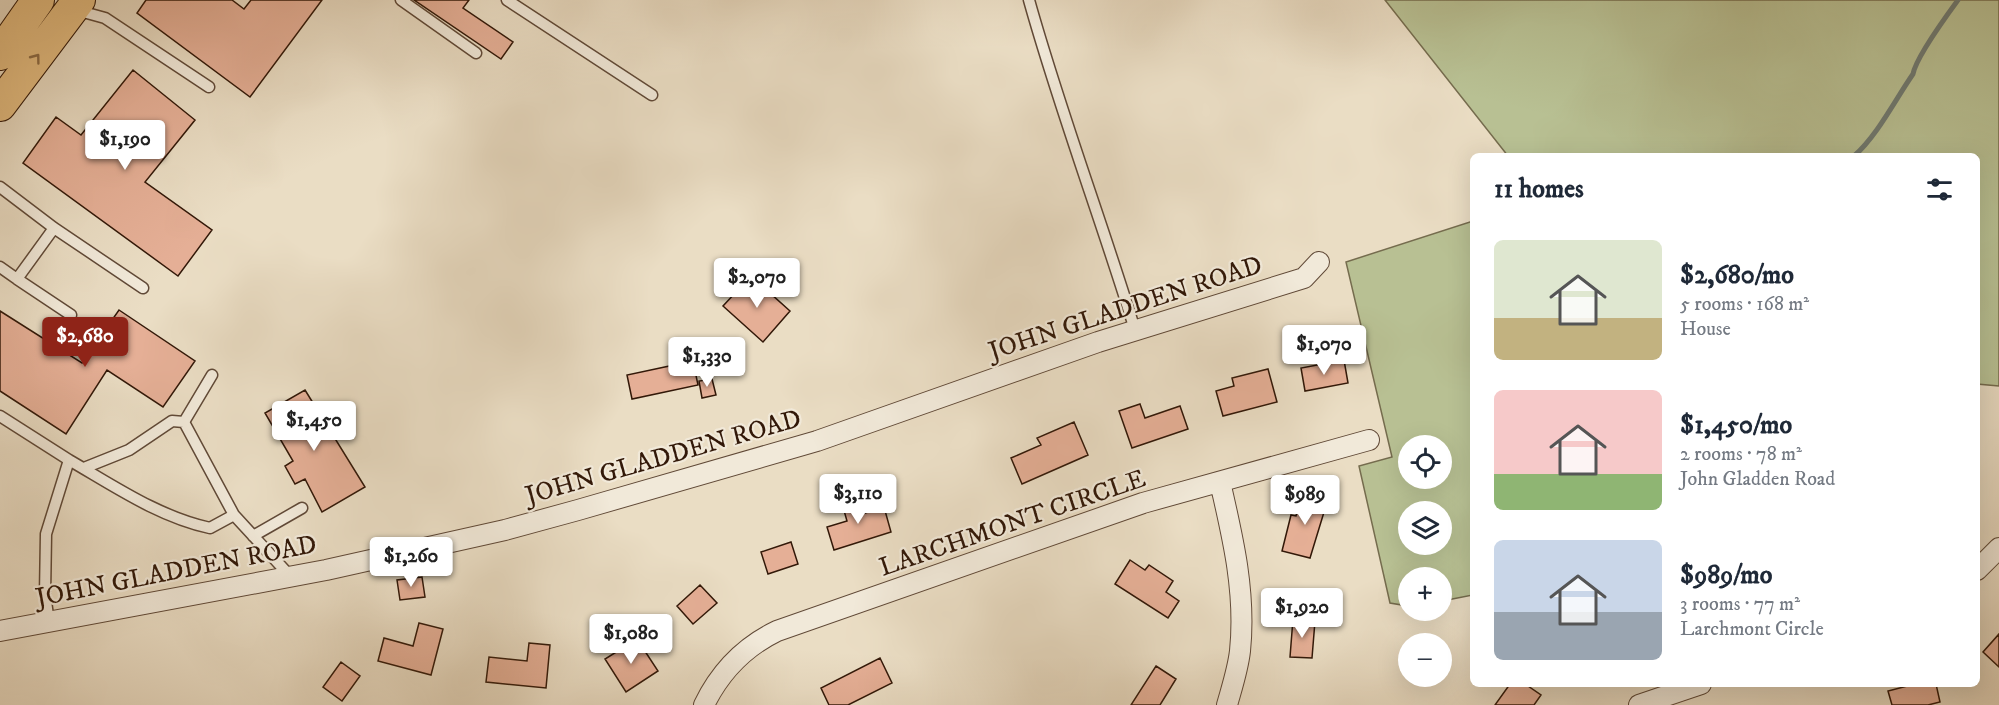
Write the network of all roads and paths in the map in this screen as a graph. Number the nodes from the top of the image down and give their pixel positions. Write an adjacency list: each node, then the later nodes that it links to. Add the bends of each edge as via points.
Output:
1 (38, 0): 7 (main road)
2 (401, 0): 6 (lane)
3 (507, 0): 9 (lane)
4 (1029, 0): 18 (lane)
5 (71, 3): 8 (lane, via 105,18); 10 (main road, one-way to 5)
6 (476, 53)
7 (0, 54)
8 (209, 87)
9 (652, 95)
10 (0, 105)
11 (0, 187): 12 (lane)
12 (54, 228): 15 (lane); 16 (lane)
13 (1319, 262): 18 (street, JOHN GLADDEN ROAD, via 1304,278)
14 (0, 267): 15 (lane)
15 (16, 279): 17 (lane)
16 (143, 288)
17 (71, 315)
18 (1135, 330): 31 (street, JOHN GLADDEN ROAD, via 817,441 505,530)
19 (212, 375): 21 (lane)
20 (0, 416): 23 (lane)
21 (184, 422): 24 (lane, via 172,421 129,450); 27 (lane)
22 (1370, 440): 25 (street, LARCHMONT CIRCLE)
23 (69, 460): 24 (lane); 32 (lane, via 46,534 45,595)
24 (84, 468): 27 (lane, via 188,523 210,528)
25 (1221, 482): 35 (street, LARCHMONT CIRCLE, via 1143,503 777,630 740,654); 36 (street, via 1242,601 1240,653)
26 (302, 508): 28 (lane)
27 (234, 515): 28 (lane)
28 (253, 536): 31 (lane)
29 (1999, 548): 30 (street)
30 (1980, 567)
31 (291, 577): 32 (street, JOHN GLADDEN ROAD)
32 (49, 622): 33 (street, JOHN GLADDEN ROAD)
33 (0, 631)
34 (1692, 687): 37 (street)
35 (704, 705)
36 (1227, 705)
37 (1638, 705)

